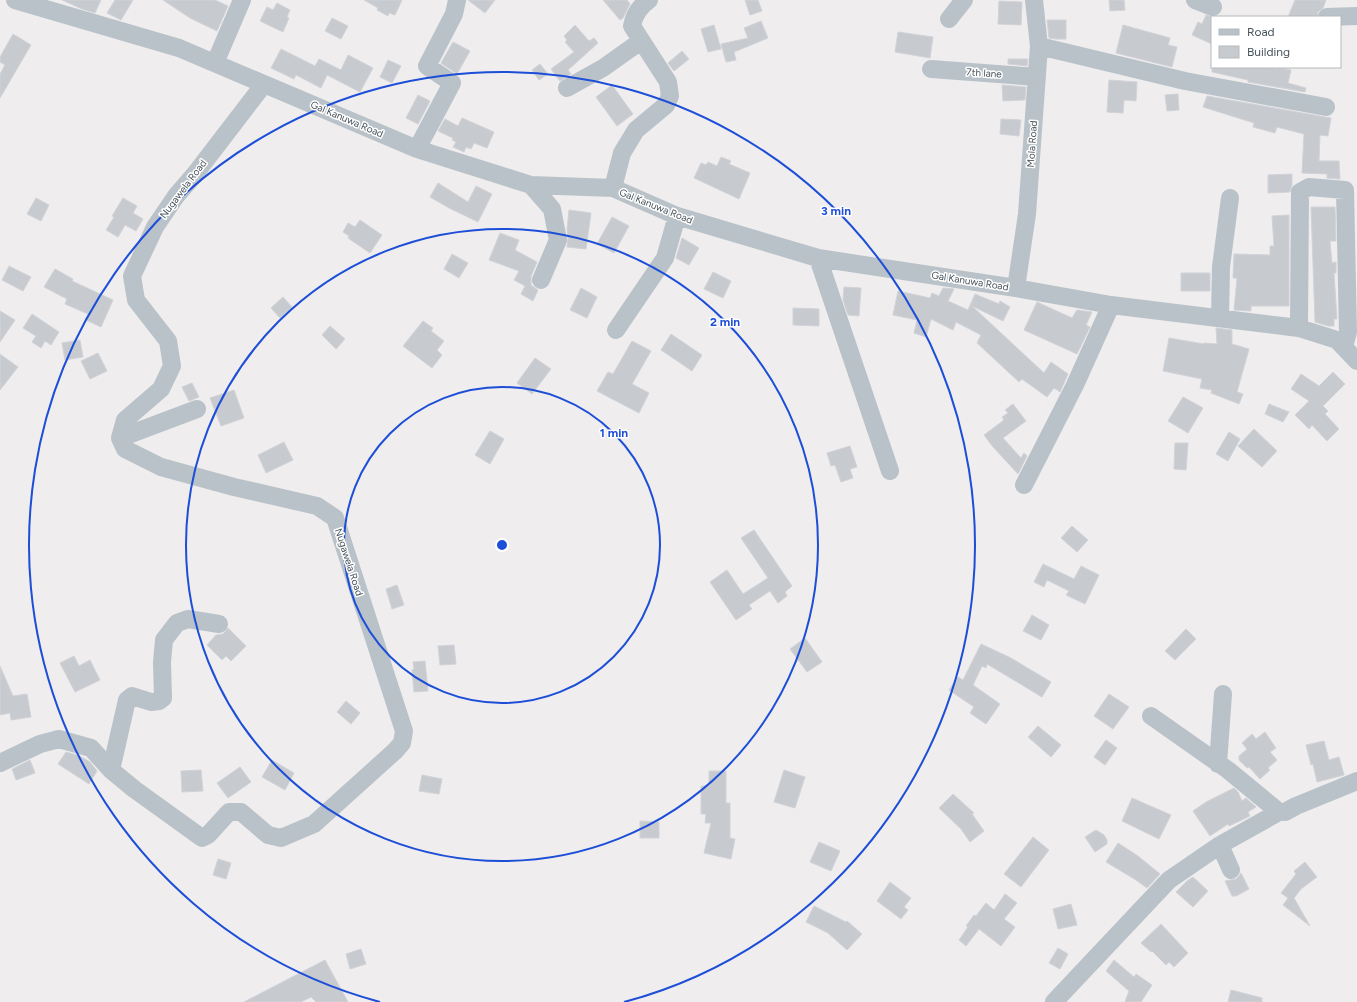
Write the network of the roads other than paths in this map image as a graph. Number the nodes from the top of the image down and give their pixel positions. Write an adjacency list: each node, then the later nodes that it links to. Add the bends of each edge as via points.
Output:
1 (15, 0): 14 (street, Gal Kanuwa Road, via 179,48)
2 (242, 0): 14 (street)
3 (458, 0): 20 (street, via 454,14 427,66 452,83)
4 (649, 0): 12 (street, via 634,17 632,26)
5 (964, 0): 11 (street)
6 (1034, 0): 13 (street, Mola Road)
7 (1195, 0): 8 (street)
8 (1213, 7)
9 (1357, 16): 10 (street)
10 (1341, 17)
11 (949, 19)
12 (641, 41): 18 (street, via 604,68); 22 (street, via 668,82 670,96 666,105 636,130 622,153)
13 (1039, 46): 16 (street, Mola Road); 19 (street, via 1185,81)
14 (215, 63): 17 (street, Gal Kanuwa Road)
15 (931, 69): 16 (street, 7th lane)
16 (1036, 77): 27 (street, Mola Road, via 1027,214)
17 (264, 84): 20 (street, Gal Kanuwa Road); 35 (street, Nugawela Road, via 176,196 156,227 132,276 136,300 168,341 172,366 162,389 125,420)
18 (567, 88)
19 (1326, 107)
20 (417, 149): 21 (street, Gal Kanuwa Road)
21 (531, 185): 22 (street, Gal Kanuwa Road); 26 (street, via 552,209 558,240)
22 (613, 188): 24 (street, Gal Kanuwa Road)
23 (1230, 198): 29 (street, via 1221,267)
24 (677, 216): 25 (street, Gal Kanuwa Road); 31 (street, via 665,258)
25 (818, 258): 27 (street, Gal Kanuwa Road); 36 (street)
26 (541, 280)
27 (1016, 288): 28 (street, Gal Kanuwa Road)
28 (1112, 305): 29 (street, Gal Kanuwa Road); 37 (street, via 1075,386)
29 (1220, 318): 30 (street, Gal Kanuwa Road)
30 (1299, 328): 32 (street, Gal Kanuwa Road, via 1337,340); 32 (street, via 1300,192 1309,187 1345,190 1348,332)
31 (616, 330)
32 (1344, 347): 33 (street, Gal Kanuwa Road)
33 (1357, 361)
34 (197, 409): 35 (street)
35 (120, 438): 43 (street, Nugawela Road, via 125,449 161,467 317,506 335,518 404,731 402,743 395,751 314,824 281,838 268,835 241,812 229,812 208,836 202,838)
36 (890, 471)
37 (1024, 484)
38 (219, 624): 43 (street, via 188,619 177,622 164,640 163,698 151,702 132,696 126,700)
39 (1223, 694): 42 (street)
40 (1151, 716): 42 (street)
41 (0, 763): 43 (street, Nugawela Road, via 40,744 59,740 91,748)
42 (1218, 764): 45 (street)
43 (111, 770)
44 (1357, 781): 45 (street, via 1285,812)
45 (1279, 812): 46 (street)
46 (1220, 845): 47 (street); 48 (street, via 1169,880)
47 (1231, 870)
48 (1054, 1002)

